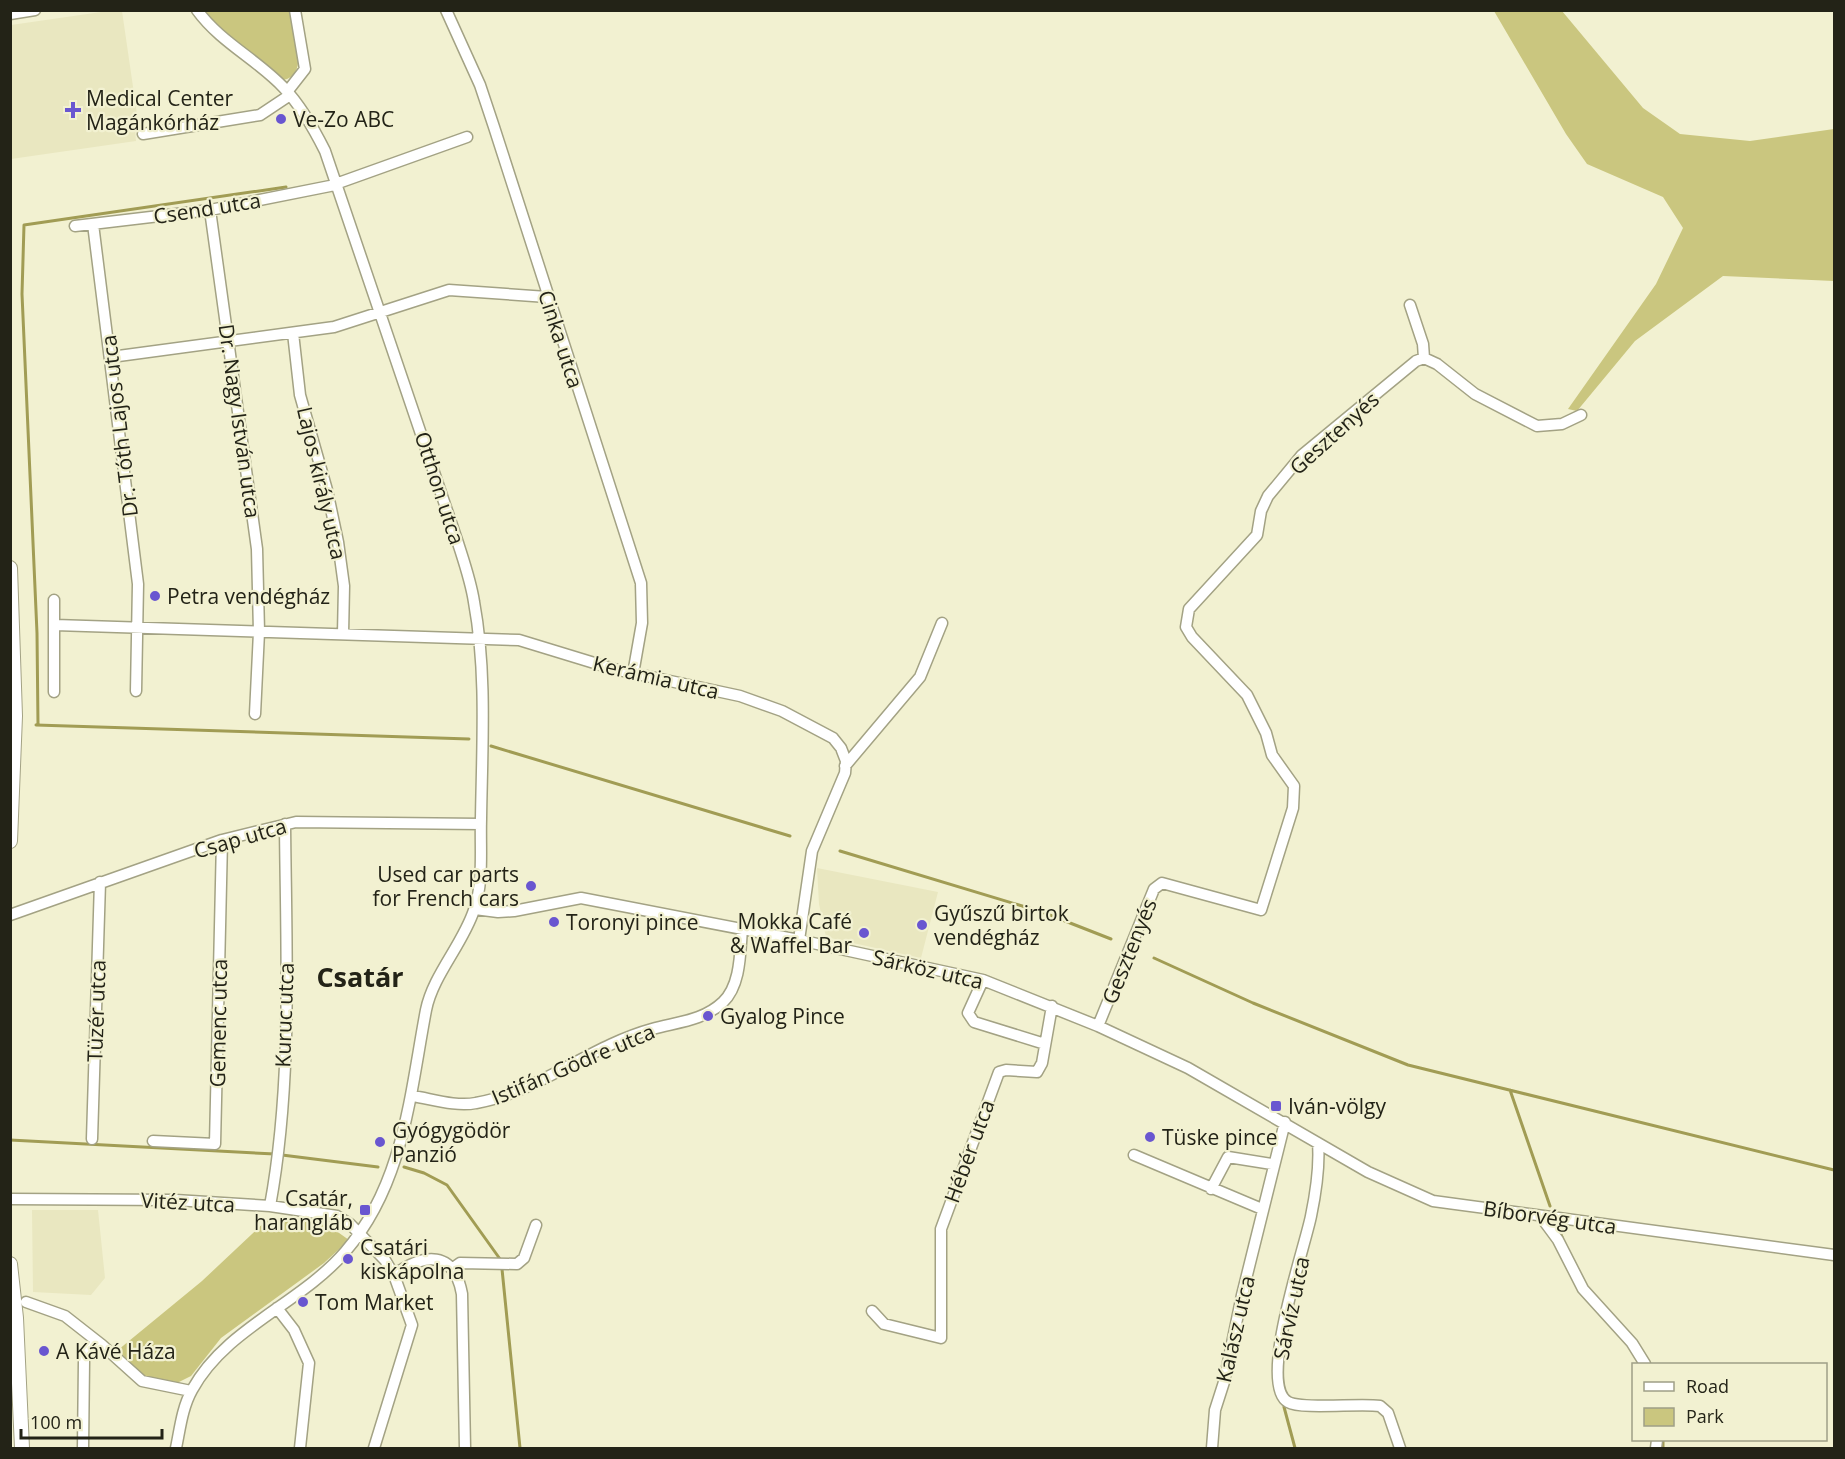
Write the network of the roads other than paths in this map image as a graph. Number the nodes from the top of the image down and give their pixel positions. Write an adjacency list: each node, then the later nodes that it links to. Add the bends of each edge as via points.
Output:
1 (35, 10): 5 (street)
2 (197, 10): 6 (street, Otthon utca, via 212,28)
3 (295, 10): 6 (street, via 305,69)
4 (446, 10): 13 (street, Cinka utca, via 480,85)
5 (10, 14)
6 (289, 93): 7 (street, via 260,115); 9 (street, Otthon utca, via 318,136)
7 (143, 134)
8 (467, 137): 9 (street, Csend utca)
9 (338, 184): 10 (street, Csend utca); 15 (street, Otthon utca)
10 (210, 210): 11 (street, Csend utca); 17 (street, Dr. Nagy István utca)
11 (93, 224): 12 (street, Csend utca); 18 (street, Dr. Tóth Lajos utca)
12 (75, 226)
13 (547, 297): 15 (street, via 449,290); 29 (street, Cinka utca, via 640,583 642,623)
14 (1410, 305): 19 (street)
15 (381, 313): 16 (street, via 334,327); 28 (street, Otthon utca, via 458,543 474,600)
16 (293, 333): 17 (street); 27 (street, Lajos király utca, via 300,395 338,542 345,586)
17 (229, 342): 18 (street); 26 (street, Dr. Nagy István utca, via 257,549)
18 (111, 357): 25 (street, Dr. Tóth Lajos utca, via 138,584)
19 (1424, 358): 20 (street, via 1475,394 1537,426 1562,424); 45 (street, Gesztenyés, via 1302,455 1268,496 1257,535 1189,609 1186,627 1192,637 1247,695 1272,755 1294,786 1293,808 1261,910 1162,883 1154,889)
20 (1581, 415)
21 (10, 568): 37 (main road, via 15,716)
22 (54, 600): 24 (street)
23 (942, 623): 33 (street, via 920,676)
24 (55, 625): 25 (street, Kerámia utca); 31 (street)
25 (139, 629): 26 (street, Kerámia utca); 30 (street)
26 (259, 632): 27 (street, Kerámia utca); 32 (street)
27 (343, 634): 28 (street, Kerámia utca)
28 (479, 639): 29 (street, Kerámia utca, via 519,640); 35 (street, Otthon utca)
29 (633, 674): 33 (street, Kerámia utca, via 740,696 782,711 833,738 841,748)
30 (136, 691)
31 (54, 692)
32 (255, 714)
33 (845, 766): 42 (street, via 812,850)
34 (285, 824): 35 (street, Csap utca); 36 (street, Csap utca); 56 (street, Kuruc utca, via 288,891 279,1147)
35 (481, 824): 39 (street, Otthon utca)
36 (222, 840): 38 (street, Csap utca); 50 (street, Gemenc utca, via 215,1144)
37 (10, 841)
38 (100, 882): 40 (street, Csap utca); 49 (street, Tüzér utca)
39 (475, 909): 41 (street, Sárköz utca, via 514,911 581,898); 47 (street, Otthon utca, via 427,1007)
40 (10, 915)
41 (742, 929): 42 (street, Sárköz utca); 47 (street, Istifán Gödre utca, via 736,980 725,1001 712,1012 622,1040 534,1084 493,1099 465,1104)
42 (799, 940): 43 (street, Sárköz utca)
43 (983, 980): 44 (street, Sárköz utca); 46 (street, via 968,1013 970,1018)
44 (1052, 1006): 45 (street, Sárköz utca); 46 (street, Hébér utca)
45 (1098, 1026): 48 (street, Sárköz utca, via 1188,1068)
46 (1045, 1044): 67 (street, Hébér utca, via 1037,1072 999,1072 940,1229 941,1338 884,1324)
47 (413, 1096): 60 (street, Otthon utca, via 389,1179)
48 (1285, 1122): 51 (street, Bíborvég utca); 53 (street, Kalász utca)
49 (92, 1139)
50 (153, 1141)
51 (1318, 1143): 58 (street, Bíborvég utca, via 1368,1172 1433,1201); 78 (street, Sárvíz utca, via 1319,1166 1311,1217 1283,1328 1278,1387 1282,1396 1296,1405 1380,1406 1388,1413)
52 (1134, 1155): 54 (street)
53 (1272, 1164): 54 (street, via 1228,1157); 57 (street, Kalász utca)
54 (1211, 1189): 57 (street)
55 (10, 1199): 56 (street, Vitéz utca, via 165,1200)
56 (270, 1206): 60 (street, Vitéz utca, via 337,1216)
57 (1262, 1209): 77 (street, Kalász utca, via 1215,1410)
58 (1541, 1217): 61 (street, Bíborvég utca); 69 (street, via 1558,1240 1583,1289 1632,1343)
59 (536, 1225): 63 (street, via 518,1264 460,1263)
60 (360, 1232): 64 (street, Vitéz utca); 66 (street, Otthon utca, via 324,1272)
61 (1834, 1255)
62 (10, 1264): 71 (main road)
63 (453, 1268): 64 (street, via 437,1259 423,1259); 76 (street, via 459,1276 462,1294)
64 (394, 1275): 75 (street, Vitéz utca, via 412,1325)
65 (26, 1302): 68 (street, via 65,1316)
66 (277, 1308): 70 (street, Otthon utca, via 227,1347); 74 (street, via 294,1330 309,1363)
67 (872, 1311)
68 (102, 1345): 70 (street, via 142,1381); 72 (street, via 88,1349 84,1361)
69 (1644, 1363)
70 (191, 1391): 73 (street)
71 (22, 1449)
72 (83, 1449)
73 (176, 1449)
74 (300, 1449)
75 (374, 1449)
76 (465, 1449)
77 (1212, 1449)
78 (1400, 1449)

